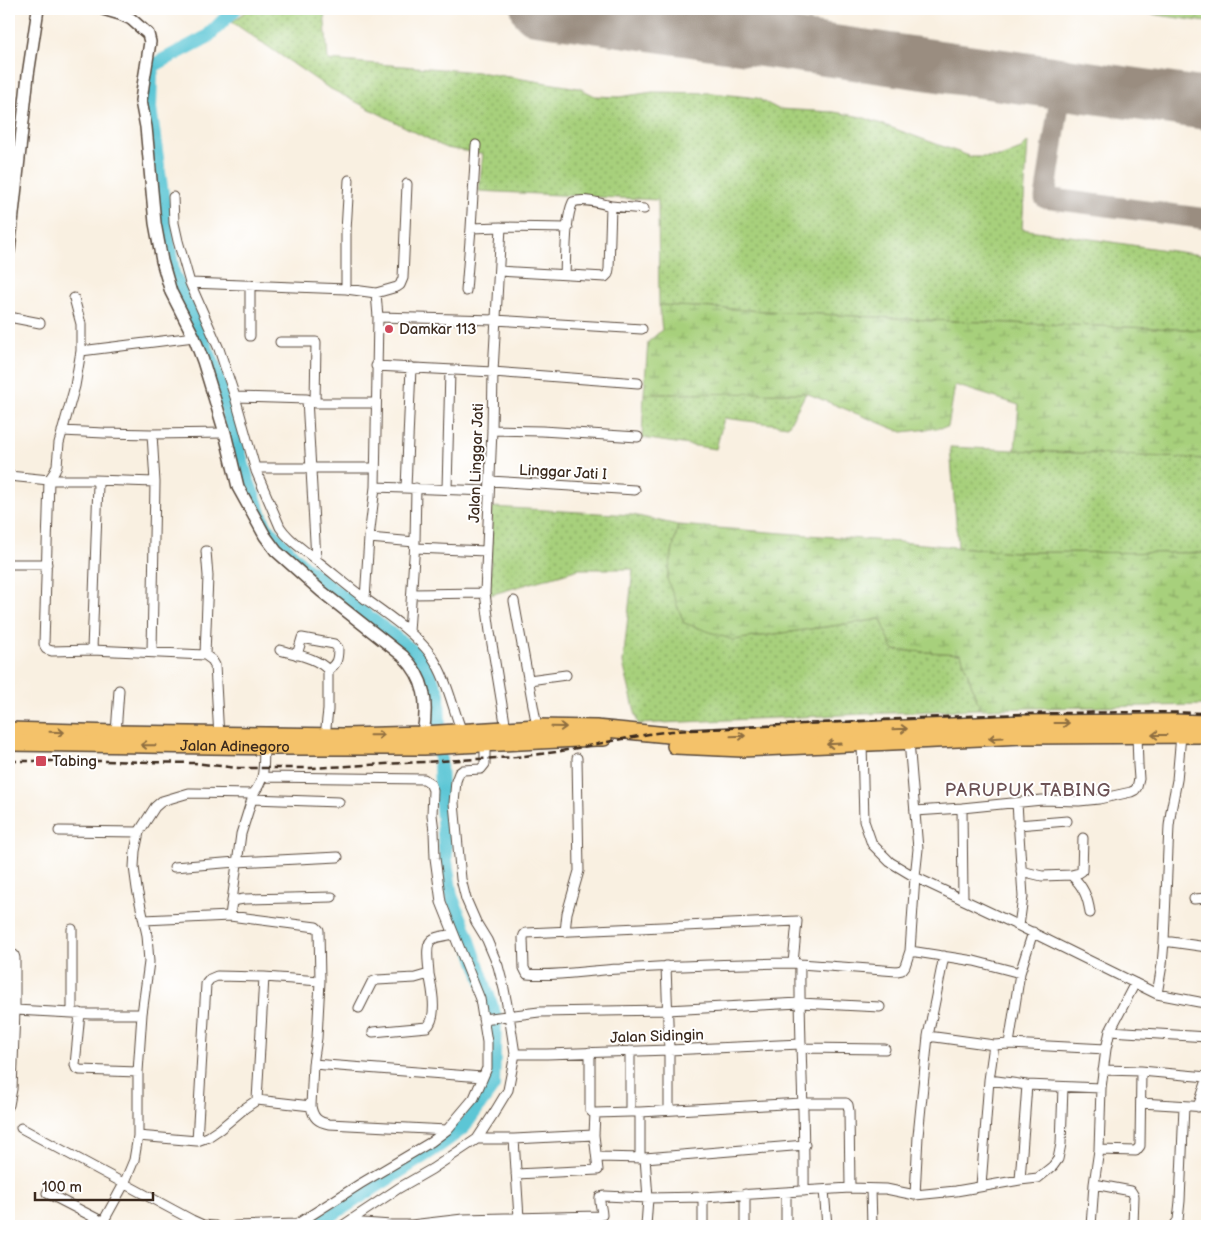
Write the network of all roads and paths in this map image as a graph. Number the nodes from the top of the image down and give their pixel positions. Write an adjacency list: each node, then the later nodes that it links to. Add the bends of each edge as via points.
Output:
1 (38, 9): 12 (street)
2 (103, 9): 27 (street, via 131,19 148,34 150,42 141,101 155,222 171,292)
3 (476, 145): 10 (street)
4 (349, 180): 17 (street)
5 (407, 184): 19 (street, via 403,278 397,288)
6 (173, 197): 15 (street, via 174,223)
7 (611, 206): 8 (street); 11 (street, via 580,200 573,202); 14 (street, via 607,276)
8 (644, 209)
9 (501, 227): 10 (street); 11 (street); 13 (street, Jalan Linggar Jati)
10 (471, 228): 18 (street)
11 (568, 228): 14 (street)
12 (9, 251)
13 (498, 271): 14 (street); 23 (street, Jalan Linggar Jati)
14 (565, 275)
15 (190, 283): 16 (street); 35 (street)
16 (250, 285): 17 (street); 26 (street)
17 (346, 289): 19 (street)
18 (466, 291)
19 (376, 293): 22 (street)
20 (74, 298): 29 (street, via 81,324)
21 (9, 317): 24 (street)
22 (378, 317): 23 (street); 30 (street)
23 (495, 320): 25 (street); 33 (street, Jalan Linggar Jati)
24 (40, 323)
25 (642, 329)
26 (250, 336)
27 (194, 337): 29 (street); 40 (street)
28 (280, 342): 36 (street, via 316,342)
29 (81, 351): 39 (street)
30 (376, 366): 31 (street); 37 (street)
31 (411, 367): 32 (street); 52 (street)
32 (450, 370): 33 (street); 54 (street)
33 (493, 372): 34 (street); 38 (street, Jalan Linggar Jati)
34 (638, 383)
35 (235, 398): 36 (street); 44 (street)
36 (311, 401): 37 (street); 43 (street)
37 (376, 402): 45 (street)
38 (492, 430): 42 (street); 49 (street, Jalan Linggar Jati)
39 (62, 431): 41 (street); 47 (street, via 55,471)
40 (225, 433): 41 (street); 88 (street, via 238,487 276,551 413,667 424,690)
41 (152, 434): 50 (street)
42 (638, 437)
43 (311, 467): 44 (street); 45 (street); 61 (street)
44 (255, 468): 61 (street, via 284,534)
45 (375, 468): 51 (street)
46 (9, 476): 47 (street)
47 (49, 480): 48 (street); 63 (street)
48 (95, 480): 50 (street); 69 (street, via 98,484)
49 (490, 481): 55 (street, Linggar Jati I); 56 (street, Jalan Linggar Jati)
50 (155, 482): 71 (street)
51 (374, 487): 52 (street); 57 (street)
52 (406, 488): 53 (street)
53 (416, 488): 54 (street); 58 (street)
54 (447, 489): 56 (street)
55 (635, 490)
56 (489, 491): 60 (street, Jalan Linggar Jati)
57 (369, 538): 58 (street); 66 (street)
58 (415, 545): 60 (street); 65 (street)
59 (206, 551): 72 (street)
60 (486, 551): 64 (street, Jalan Linggar Jati)
61 (316, 559): 66 (street)
62 (9, 564): 63 (street)
63 (47, 564): 69 (street, via 46,649)
64 (485, 593): 65 (street); 80 (street, Jalan Linggar Jati)
65 (412, 594): 68 (street)
66 (365, 599): 68 (street)
67 (514, 601): 76 (street)
68 (409, 632): 87 (street, via 430,653 445,680)
69 (92, 650): 71 (street)
70 (280, 650): 73 (street)
71 (152, 652): 72 (street)
72 (205, 655): 89 (street, via 215,665)
73 (297, 655): 74 (street); 74 (street, via 302,638 334,644 338,648 336,660)
74 (328, 670): 90 (street)
75 (566, 675): 76 (street)
76 (529, 680): 79 (street)
77 (119, 690): 83 (street)
78 (1207, 723): 82 (highway, one-way to 78, via 1162,722)
79 (537, 727): 80 (highway); 92 (highway, one-way to 92, via 596,728)
80 (506, 729): 87 (highway)
81 (9, 730): 83 (highway, Jalan Adinegoro, one-way to 83)
82 (1025, 730): 84 (highway); 91 (highway, one-way to 91); 92 (highway, one-way to 82)
83 (116, 733): 89 (highway, Jalan Adinegoro)
84 (1137, 735): 85 (highway, one-way to 84); 101 (street, via 1139,779 1134,791 1079,801)
85 (1181, 735): 86 (highway); 128 (street, via 1169,826)
86 (1207, 735)
87 (460, 736): 88 (highway, Jalan Adinegoro); 94 (highway)
88 (424, 738): 90 (highway, Jalan Adinegoro)
89 (219, 740): 90 (highway, Jalan Adinegoro); 93 (highway, Jalan Adinegoro, one-way to 93); 96 (highway, Jalan Adinegoro)
90 (325, 741): 96 (highway, Jalan Adinegoro)
91 (909, 741): 95 (highway); 103 (street)
92 (688, 742): 94 (highway, via 596,738); 95 (highway, one-way to 92, via 742,749)
93 (9, 743)
94 (485, 743): 149 (street, via 484,766 459,773 454,802 464,892 498,966)
95 (862, 743): 114 (street, via 864,821 872,844 890,862)
96 (264, 747): 98 (street)
97 (577, 758): 125 (street, via 579,871)
98 (263, 777): 99 (street); 127 (street, via 424,779 430,783 441,902)
99 (252, 797): 100 (street); 107 (street, via 189,793 162,801); 110 (street, via 242,827)
100 (339, 802)
101 (1017, 803): 102 (street); 105 (street)
102 (962, 808): 103 (street); 117 (street)
103 (915, 811): 114 (street, via 918,849)
104 (1067, 821): 105 (street)
105 (1018, 825): 112 (street)
106 (59, 831): 107 (street)
107 (139, 832): 122 (street, via 134,867)
108 (1083, 838): 113 (street, via 1082,870)
109 (338, 857): 110 (street)
110 (236, 862): 111 (street); 119 (street)
111 (174, 868)
112 (1021, 871): 113 (street, via 1042,876); 123 (street, via 1023,897)
113 (1071, 875): 120 (street, via 1080,883)
114 (915, 877): 117 (street); 130 (street)
115 (332, 897): 119 (street)
116 (1207, 898): 118 (street)
117 (963, 899): 123 (street)
118 (1194, 899)
119 (232, 901): 121 (street)
120 (1090, 913)
121 (230, 916): 122 (street); 138 (street, via 316,927 319,930)
122 (144, 920): 148 (street, via 149,962)
123 (1019, 926): 126 (street)
124 (72, 930): 147 (street)
125 (565, 932): 133 (street, via 797,921); 134 (street, via 524,935 524,968 528,974 540,976)
126 (1032, 932): 135 (street); 139 (street)
127 (453, 934): 136 (street, via 431,939 428,943); 150 (street)
128 (1164, 941): 129 (street); 140 (street)
129 (1207, 947)
130 (910, 952): 132 (street); 133 (street, via 905,966 897,971)
131 (9, 955): 145 (street, via 16,958)
132 (944, 956): 135 (street); 153 (street)
133 (796, 963): 134 (street); 142 (street)
134 (666, 966): 146 (street)
135 (1020, 973): 155 (street)
136 (429, 974): 144 (street, via 372,982); 152 (street, via 432,1020 429,1025)
137 (264, 977): 138 (street); 175 (street); 191 (street, via 217,976 206,984)
138 (320, 981): 165 (street)
139 (1135, 983): 140 (street); 151 (street)
140 (1156, 994): 141 (street)
141 (1207, 1002)
142 (800, 1003): 143 (street); 146 (street); 157 (street)
143 (880, 1007)
144 (360, 1008)
145 (12, 1010): 147 (street); 164 (street)
146 (667, 1010): 149 (street); 160 (street)
147 (76, 1013): 148 (street); 168 (street, via 76,1068)
148 (142, 1014): 168 (street)
149 (508, 1015): 150 (street); 163 (street)
150 (485, 1019): 169 (street, via 488,1056)
151 (1110, 1031): 154 (street); 159 (street)
152 (373, 1032)
153 (928, 1036): 156 (street); 208 (street, via 918,1127)
154 (1207, 1037)
155 (1009, 1044): 156 (street); 159 (street)
156 (994, 1045): 171 (street)
157 (801, 1046): 158 (street, Jalan Sidingin); 160 (street, Jalan Sidingin); 176 (street)
158 (885, 1049)
159 (1106, 1049): 166 (street)
160 (669, 1050): 161 (street, Jalan Sidingin); 182 (street)
161 (630, 1051): 162 (street, Jalan Sidingin); 183 (street)
162 (590, 1052): 163 (street, Jalan Sidingin); 184 (street, via 589,1106)
163 (515, 1054): 189 (street, via 508,1090)
164 (11, 1058): 178 (street)
165 (313, 1064): 169 (street); 179 (street)
166 (1103, 1070): 167 (street); 174 (street)
167 (1141, 1071): 170 (street); 177 (street)
168 (138, 1072): 188 (street)
169 (482, 1077): 186 (street, via 474,1098)
170 (1207, 1079): 181 (street)
171 (989, 1080): 172 (street); 200 (street)
172 (1027, 1085): 173 (street); 197 (street)
173 (1063, 1087): 174 (street); 197 (street, via 1058,1159 1038,1178)
174 (1101, 1088): 193 (street)
175 (257, 1100): 179 (street); 191 (street)
176 (802, 1103): 182 (street); 192 (street); 201 (street, via 842,1102 848,1106)
177 (1141, 1103): 180 (street); 193 (street, via 1138,1149)
178 (9, 1105)
179 (311, 1106): 186 (street, via 321,1123)
180 (1184, 1106): 181 (street); 225 (street, via 1180,1201)
181 (1203, 1107)
182 (668, 1110): 183 (street)
183 (635, 1112): 184 (street); 195 (street)
184 (595, 1113): 187 (street)
185 (21, 1128): 198 (street)
186 (448, 1130): 214 (street)
187 (594, 1135): 190 (street); 194 (street)
188 (138, 1136): 191 (street); 198 (street, via 134,1160)
189 (477, 1139): 190 (street); 213 (street)
190 (514, 1139): 196 (street)
191 (197, 1141)
192 (805, 1145): 195 (street); 204 (street)
193 (1099, 1150): 199 (street)
194 (597, 1156): 195 (street); 196 (street, via 598,1170)
195 (643, 1158): 210 (street)
196 (516, 1174): 211 (street)
197 (1020, 1180): 200 (street)
198 (124, 1184): 212 (street); 215 (street, via 203,1226)
199 (1094, 1184): 223 (street); 224 (street, via 1131,1191 1134,1196)
200 (981, 1186): 208 (street)
201 (850, 1188): 202 (street); 203 (street)
202 (871, 1188): 208 (street); 222 (street)
203 (824, 1190): 204 (street); 221 (street)
204 (804, 1191): 205 (street)
205 (786, 1192): 207 (street); 220 (street)
206 (47, 1193): 212 (street)
207 (745, 1194): 209 (street); 219 (street)
208 (915, 1195)
209 (703, 1196): 210 (street); 218 (street)
210 (648, 1198): 211 (street, via 600,1197 602,1215 598,1216); 217 (street)
211 (518, 1218): 213 (street, via 462,1219 411,1225)
212 (107, 1224)
213 (346, 1224)
214 (296, 1225): 216 (street)
215 (215, 1226)
216 (235, 1226)
217 (646, 1226)
218 (703, 1226)
219 (745, 1226)
220 (786, 1226)
221 (827, 1226)
222 (872, 1226)
223 (1090, 1226)
224 (1133, 1226)
225 (1174, 1226)

